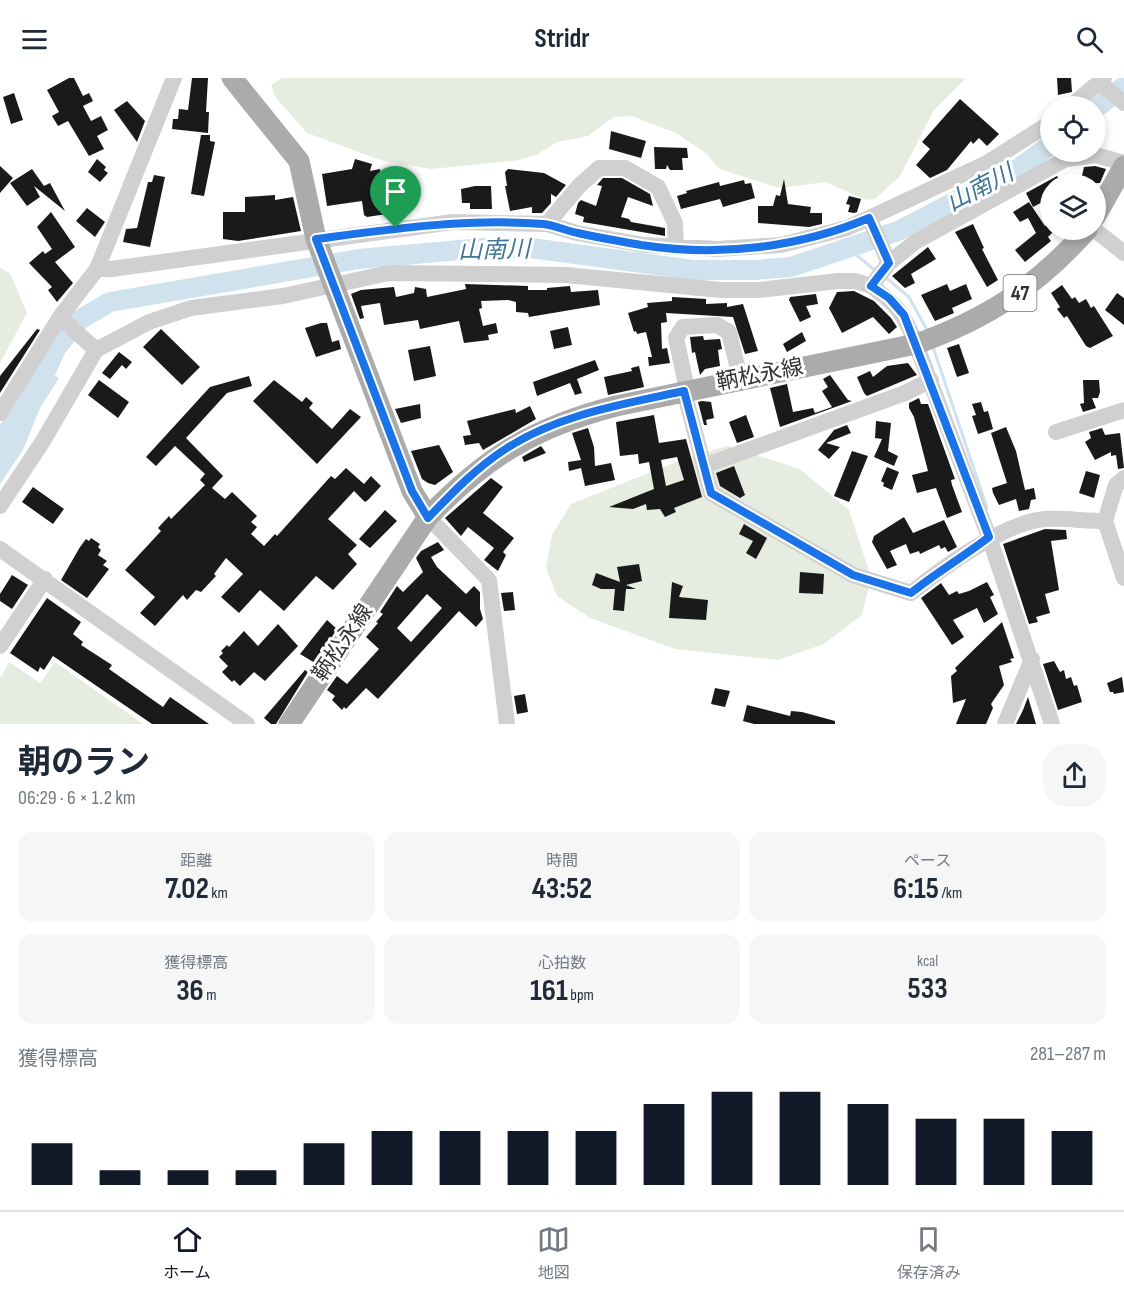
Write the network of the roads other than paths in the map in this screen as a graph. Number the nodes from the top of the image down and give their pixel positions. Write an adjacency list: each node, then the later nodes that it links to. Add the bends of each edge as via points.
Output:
1 (174, 78): 16 (street)
2 (232, 78): 13 (main road, via 299,161)
3 (1103, 83): 4 (street); 5 (street)
4 (1085, 96)
5 (1124, 104)
6 (1040, 129): 9 (street, via 987,163)
7 (1124, 165): 8 (main road); 17 (street, via 1096,155 1066,159 915,242)
8 (1106, 198)
9 (871, 222): 14 (street, via 781,245); 17 (street)
10 (547, 224): 13 (street, via 453,222); 14 (street, via 644,245); 14 (street, via 599,168 625,168 658,187 675,223)
11 (1106, 239): 15 (street)
12 (1077, 240): 20 (main road, 鞆松永線 / 47, via 1040,278 1013,298 977,320)
13 (317, 241): 16 (street); 18 (main road)
14 (676, 247)
15 (1124, 253)
16 (97, 268): 19 (street)
17 (881, 270): 18 (street, via 856,281 759,290 508,273 389,273); 20 (street, via 889,298)
18 (332, 280): 21 (street, via 283,296 191,308); 31 (main road, via 412,491)
19 (62, 319): 21 (street); 26 (street)
20 (926, 341): 22 (main road, 鞆松永線 / 47); 23 (street)
21 (91, 345): 30 (street, via 43,441)
22 (740, 378): 24 (main road, 鞆松永線 / 47); 24 (street, via 729,332 717,324 683,327 676,338)
23 (931, 380): 28 (street); 33 (street)
24 (684, 391): 28 (street); 31 (main road, 鞆松永線 / 47, via 575,416 544,429 507,448 457,488)
25 (1124, 410): 27 (street)
26 (0, 414)
27 (1056, 432)
28 (704, 466): 33 (street, via 711,493 853,575 911,593 939,570)
29 (1124, 478): 32 (street, via 1116,485)
30 (0, 506)
31 (428, 518): 41 (main road, 鞆松永線 / 47); 42 (street, via 489,580)
32 (1104, 521): 33 (street, via 1042,519); 35 (street)
33 (994, 536): 38 (street)
34 (0, 549): 36 (street)
35 (1124, 578)
36 (45, 579): 37 (street); 39 (street)
37 (0, 646)
38 (1032, 659): 43 (street); 44 (street)
39 (225, 718): 40 (street)
40 (247, 724)
41 (289, 724)
42 (507, 724)
43 (1005, 724)
44 (1052, 724)

